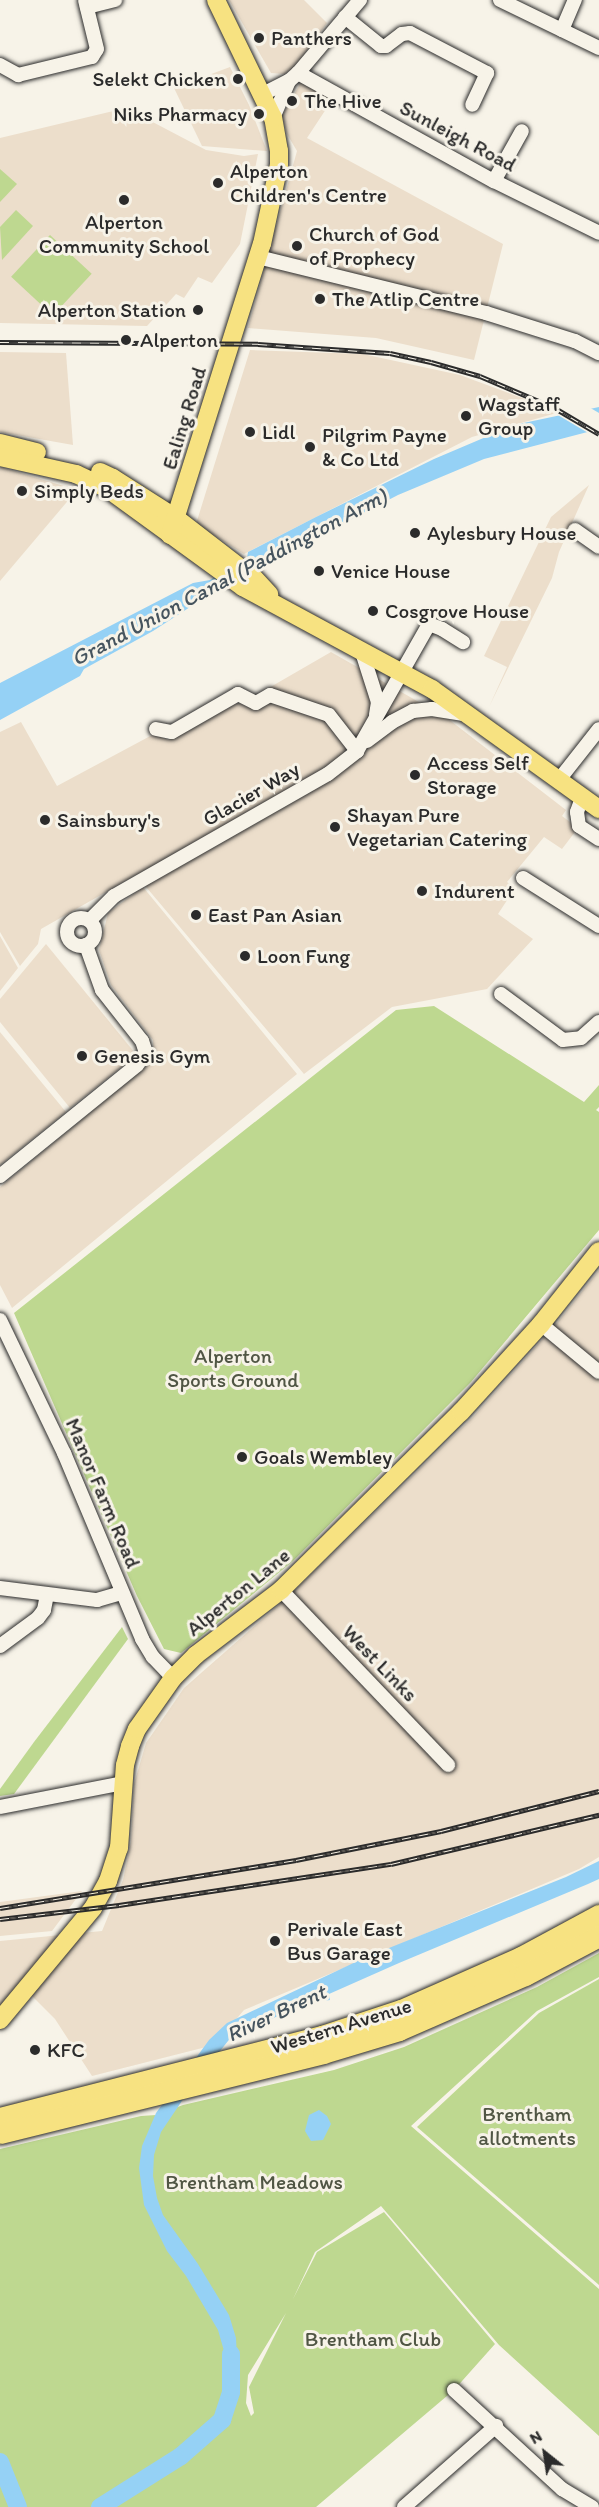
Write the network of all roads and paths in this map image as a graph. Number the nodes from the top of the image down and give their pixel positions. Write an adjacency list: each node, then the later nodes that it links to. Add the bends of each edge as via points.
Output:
1 (114, 0): 6 (street)
2 (216, 0): 12 (main road, Ealing Road)
3 (360, 0): 7 (street)
4 (500, 0): 8 (street)
5 (575, 0): 8 (street)
6 (86, 3): 10 (street, via 97,49 92,57 18,75)
7 (345, 17): 11 (street); 13 (street, via 381,46 410,33 487,73)
8 (562, 30): 9 (street)
9 (599, 48)
10 (0, 65)
11 (294, 77): 12 (street); 14 (street); 16 (street, Sunleigh Road)
12 (263, 94): 14 (main road, Ealing Road)
13 (472, 105)
14 (273, 118): 18 (main road, Ealing Road, via 279,165)
15 (522, 131): 16 (street)
16 (494, 181): 17 (street, Sunleigh Road)
17 (597, 228)
18 (258, 257): 19 (street, via 486,312 575,341); 22 (main road, Ealing Road)
19 (599, 353)
20 (0, 443): 22 (main road, via 83,465 113,478)
21 (0, 457): 22 (main road, via 81,475)
22 (173, 527): 25 (main road); 25 (main road, via 201,554)
23 (575, 530): 24 (street)
24 (599, 548)
25 (224, 565): 27 (main road, via 281,606)
26 (463, 642): 28 (street, Glacier Way, via 429,624)
27 (362, 652): 28 (main road); 30 (street, via 378,702)
28 (399, 672): 29 (main road); 30 (street, Glacier Way)
29 (469, 715): 33 (street, via 443,709 412,711); 34 (main road)
30 (375, 720): 33 (street, Glacier Way)
31 (156, 729): 33 (street, via 172,732 238,694 256,703 270,695 329,715)
32 (599, 729): 34 (street)
33 (359, 748): 39 (street, Glacier Way, via 328,774 114,896)
34 (558, 781): 35 (main road)
35 (582, 798): 36 (main road); 37 (street, via 577,812 579,826)
36 (599, 809)
37 (599, 839)
38 (523, 878): 40 (street)
39 (90, 920): 41 (street, via 95,935); 41 (street, via 73,920 68,929 69,939)
40 (599, 926)
41 (86, 945): 44 (street, via 102,990 142,1041 146,1053 137,1065)
42 (501, 994): 43 (street, via 563,1041 581,1038)
43 (599, 1022)
44 (0, 1176)
45 (599, 1251): 47 (main road, Alperton Lane)
46 (0, 1320): 51 (street, Manor Farm Road, via 64,1453)
47 (541, 1324): 48 (street); 50 (main road, Alperton Lane, via 461,1412)
48 (599, 1372)
49 (0, 1588): 52 (street)
50 (281, 1590): 54 (main road, Alperton Lane, via 196,1655); 55 (street, West Links)
51 (122, 1593): 52 (street, via 97,1600); 54 (street, Manor Farm Road, via 142,1639)
52 (47, 1595): 53 (street, via 38,1618)
53 (0, 1647)
54 (173, 1678): 56 (main road, Alperton Lane, via 137,1729 125,1765)
55 (448, 1765)
56 (124, 1784): 57 (street); 60 (main road, Alperton Lane, via 119,1848 108,1881 93,1908)
57 (0, 1807)
58 (599, 1915): 61 (highway, Western Avenue, via 511,1962 401,2010)
59 (599, 1936): 61 (highway, Western Avenue, via 514,1980 399,2030 323,2053)
60 (0, 2020)
61 (245, 2063): 62 (highway, Western Avenue)
62 (163, 2085): 63 (highway, Western Avenue); 64 (highway, Western Avenue)
63 (0, 2118)
64 (0, 2133)
65 (454, 2390): 66 (street)
66 (496, 2426): 67 (street); 68 (street, via 562,2489)
67 (404, 2507)
68 (592, 2507)

